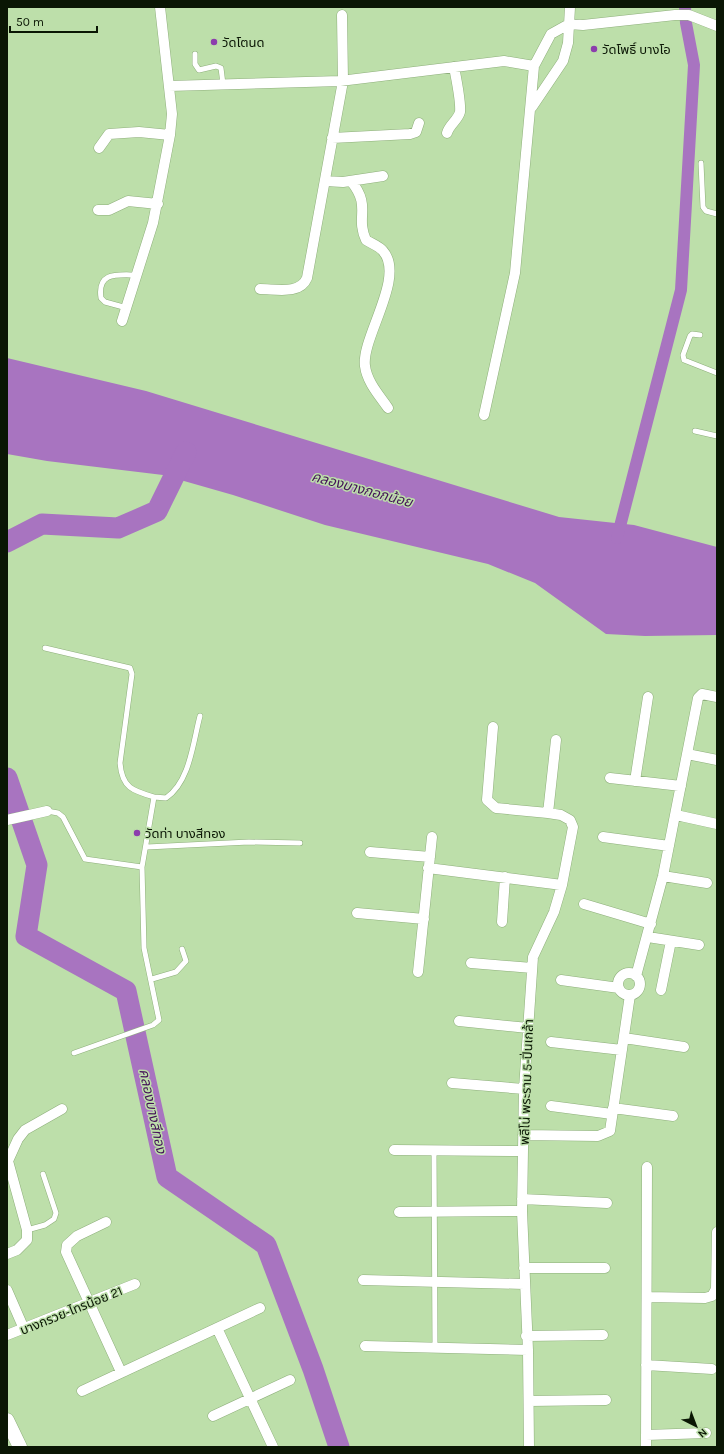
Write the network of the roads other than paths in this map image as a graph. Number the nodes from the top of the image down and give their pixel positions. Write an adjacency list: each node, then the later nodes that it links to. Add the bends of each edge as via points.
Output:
1 (160, 7): 11 (street)
2 (570, 7): 4 (street)
3 (342, 15): 9 (street)
4 (569, 24): 5 (street, via 583,25 676,15 689,16); 7 (street, via 551,34); 12 (street, via 568,43 563,61)
5 (717, 26)
6 (195, 54): 10 (lane, via 195,64 199,70 216,66 221,68)
7 (534, 66): 8 (street, via 504,61); 12 (street)
8 (454, 67): 9 (street); 14 (street, via 460,111)
9 (343, 81): 10 (street); 16 (street)
10 (223, 84): 11 (street)
11 (169, 86): 15 (street, via 172,114)
12 (532, 108): 32 (street, via 515,273)
13 (419, 123): 16 (street, via 416,132 410,134)
14 (446, 133)
15 (170, 135): 17 (street, via 139,132 109,134); 22 (street)
16 (332, 138): 21 (street)
17 (99, 148)
18 (701, 163): 24 (lane, via 703,207 706,211)
19 (383, 176): 20 (street)
20 (351, 181): 21 (street); 31 (street, via 360,192 364,204 362,231 366,240 379,247 388,261 384,300 364,365 370,383)
21 (325, 182): 26 (street, via 304,286 297,289)
22 (158, 204): 23 (street, via 128,201 109,210); 25 (street)
23 (98, 210)
24 (717, 214)
25 (138, 275): 27 (street); 27 (lane, via 111,275 104,281 100,292 105,302)
26 (260, 289)
27 (127, 308): 28 (street)
28 (122, 321)
29 (700, 335): 30 (lane, via 690,336 683,355 684,360)
30 (717, 373)
31 (388, 408)
32 (484, 415)
33 (695, 430): 34 (lane)
34 (717, 436)
35 (45, 648): 46 (lane, via 130,668 132,674 120,763 121,775 133,791)
36 (648, 697): 44 (street)
37 (717, 697): 41 (street, via 702,694 698,698)
38 (200, 716): 46 (lane, via 181,782 166,798)
39 (493, 727): 48 (street, พลีโน่ พระราม 5-ปิ่นเกล้า, via 487,800 496,808)
40 (556, 740): 48 (street)
41 (687, 754): 42 (street); 45 (street)
42 (717, 760)
43 (610, 778): 44 (street)
44 (635, 781): 45 (street)
45 (681, 786): 49 (street)
46 (154, 798): 56 (lane)
47 (42, 812): 50 (street); 59 (lane, via 58,813 63,817 85,859)
48 (548, 813): 64 (street, พลีโน่ พระราม 5-ปิ่นเกล้า, via 570,820 573,827)
49 (676, 815): 51 (street); 55 (street)
50 (9, 820)
51 (717, 824)
52 (432, 837): 58 (street)
53 (603, 837): 55 (street)
54 (300, 843): 56 (lane, via 249,842)
55 (669, 846): 61 (street)
56 (147, 847): 59 (lane)
57 (370, 852): 58 (street)
58 (430, 857): 60 (street)
59 (142, 867): 78 (lane, via 144,948)
60 (428, 868): 62 (street); 67 (street)
61 (663, 876): 63 (street); 69 (street)
62 (505, 877): 64 (street); 68 (street)
63 (707, 883)
64 (562, 885): 75 (street, พลีโน่ พระราม 5-ปิ่นเกล้า, via 554,912 533,958)
65 (584, 904): 69 (street)
66 (357, 913): 67 (street)
67 (424, 919): 76 (street)
68 (502, 922)
69 (651, 924): 70 (street)
70 (648, 937): 71 (street); 77 (street)
71 (671, 940): 72 (street); 81 (street)
72 (699, 945)
73 (182, 949): 78 (lane, via 186,961 176,972)
74 (471, 962): 75 (street)
75 (532, 968): 84 (street, พลีโน่ พระราม 5-ปิ่นเกล้า)
76 (418, 972)
77 (636, 976): 80 (street, via 632,973 623,975 618,983); 82 (street, via 640,986)
78 (152, 979): 89 (lane, via 159,1017 157,1022)
79 (561, 980): 80 (street)
80 (619, 988): 82 (street, via 621,992)
81 (661, 990)
82 (630, 995): 85 (street)
83 (459, 1021): 84 (street)
84 (528, 1028): 91 (street, พลีโน่ พระราม 5-ปิ่นเกล้า)
85 (624, 1038): 87 (street); 88 (street)
86 (551, 1042): 88 (street)
87 (684, 1047)
88 (622, 1050): 94 (street)
89 (74, 1053)
90 (452, 1083): 91 (street)
91 (524, 1089): 96 (street, พลีโน่ พระราม 5-ปิ่นเกล้า)
92 (550, 1106): 94 (street)
93 (62, 1109): 108 (street, via 25,1130 8,1161)
94 (612, 1111): 95 (street); 96 (street, via 610,1131 598,1136)
95 (673, 1116)
96 (523, 1135): 99 (street, พลีโน่ พระราม 5-ปิ่นเกล้า)
97 (394, 1150): 98 (street)
98 (434, 1150): 99 (street); 104 (lane)
99 (523, 1151): 102 (street, พลีโน่ พระราม 5-ปิ่นเกล้า)
100 (647, 1168): 118 (street)
101 (43, 1174): 108 (lane, via 56,1212 54,1219 45,1225)
102 (522, 1199): 103 (street); 105 (street, พลีโน่ พระราม 5-ปิ่นเกล้า)
103 (607, 1204)
104 (435, 1211): 105 (street); 106 (street); 114 (lane)
105 (522, 1211): 111 (street, พลีโน่ พระราม 5-ปิ่นเกล้า)
106 (399, 1212)
107 (106, 1222): 119 (street, via 77,1236 67,1245 66,1252)
108 (27, 1230): 110 (street, via 27,1240 24,1244)
109 (717, 1232): 118 (street, via 716,1289 712,1296)
110 (7, 1254)
111 (524, 1268): 112 (street); 116 (street, พลีโน่ พระราม 5-ปิ่นเกล้า)
112 (605, 1268)
113 (363, 1280): 114 (street)
114 (435, 1282): 116 (street); 127 (lane)
115 (135, 1284): 119 (street, บางกรวย-ไทรน้อย 21)
116 (524, 1284): 125 (street, พลีโน่ พระราม 5-ปิ่นเกล้า)
117 (7, 1290): 122 (street)
118 (647, 1297): 129 (street)
119 (88, 1303): 122 (street, บางกรวย-ไทรน้อย 21); 131 (street)
120 (260, 1308): 121 (street)
121 (217, 1328): 131 (street); 134 (street)
122 (24, 1329): 123 (street, บางกรวย-ไทรน้อย 21)
123 (7, 1335)
124 (603, 1335): 125 (street)
125 (526, 1336): 128 (street, พลีโน่ พระราม 5-ปิ่นเกล้า)
126 (365, 1346): 127 (street)
127 (435, 1348): 128 (street)
128 (528, 1350): 136 (street, พลีโน่ พระราม 5-ปิ่นเกล้า)
129 (646, 1365): 130 (street); 140 (street)
130 (712, 1369)
131 (121, 1372): 133 (street)
132 (290, 1380): 134 (street)
133 (82, 1391)
134 (251, 1398): 137 (street); 142 (street)
135 (606, 1400): 136 (street)
136 (528, 1401): 143 (street, พลีโน่ พระราม 5-ปิ่นเกล้า)
137 (213, 1416)
138 (8, 1424): 141 (main road)
139 (706, 1433): 140 (street)
140 (646, 1435): 144 (street)
141 (20, 1447)
142 (274, 1447)
143 (529, 1447)
144 (646, 1447)

